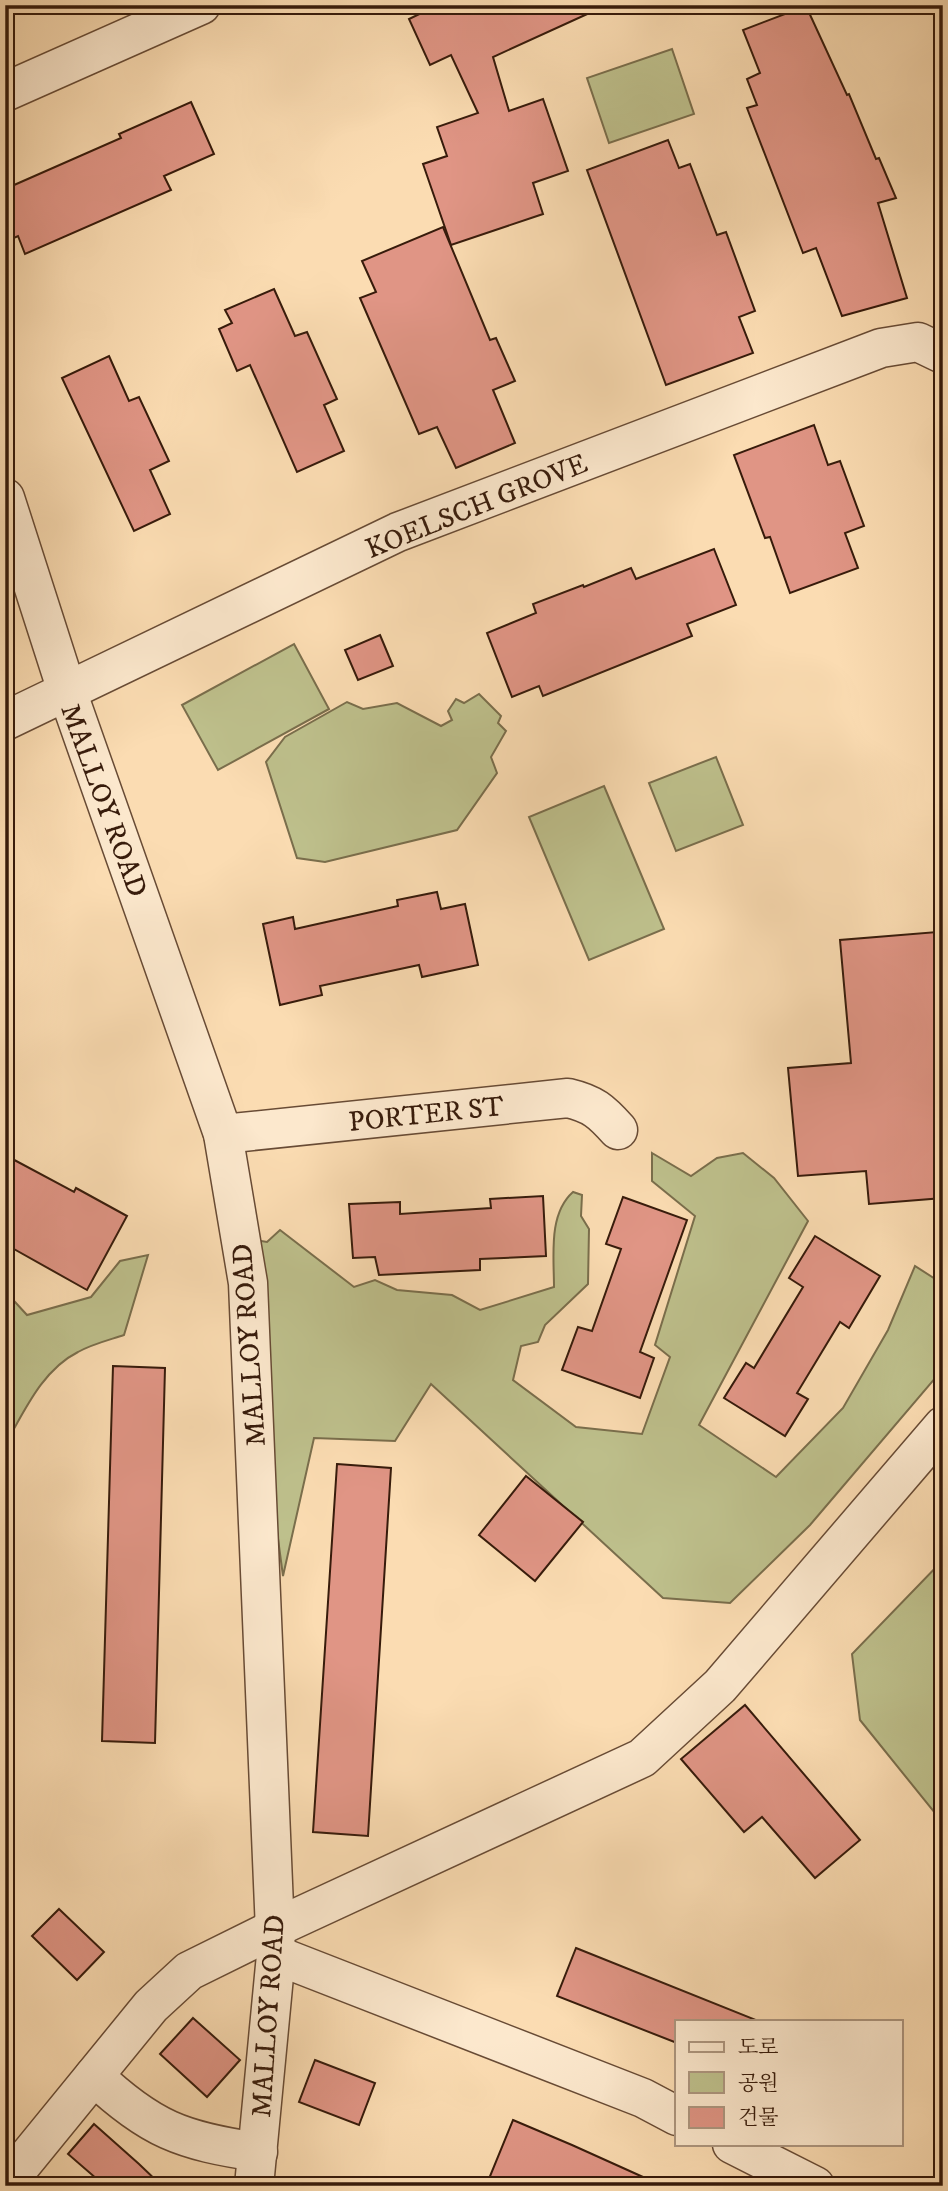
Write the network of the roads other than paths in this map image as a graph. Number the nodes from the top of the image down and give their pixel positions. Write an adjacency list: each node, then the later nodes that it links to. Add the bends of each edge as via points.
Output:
1 (201, 5): 2 (lane)
2 (5, 92)
3 (943, 354): 5 (lane, KOELSCH GROVE, via 918,342 881,348 421,523)
4 (5, 498): 5 (lane, MALLOY ROAD)
5 (67, 691): 6 (lane, KOELSCH GROVE); 8 (lane, MALLOY ROAD)
6 (14, 716)
7 (618, 1130): 8 (lane, PORTER ST, via 588,1103 568,1098)
8 (223, 1134): 10 (lane, MALLOY ROAD, via 248,1283)
9 (943, 1426): 10 (lane, via 720,1686 642,1758)
10 (276, 1942): 11 (lane, via 189,1971 151,2006); 12 (lane); 14 (lane, MALLOY ROAD)
11 (93, 2076): 14 (lane, via 156,2125); 15 (lane)
12 (675, 2115)
13 (736, 2146): 16 (lane)
14 (256, 2169)
15 (5, 2185)
16 (815, 2186)

